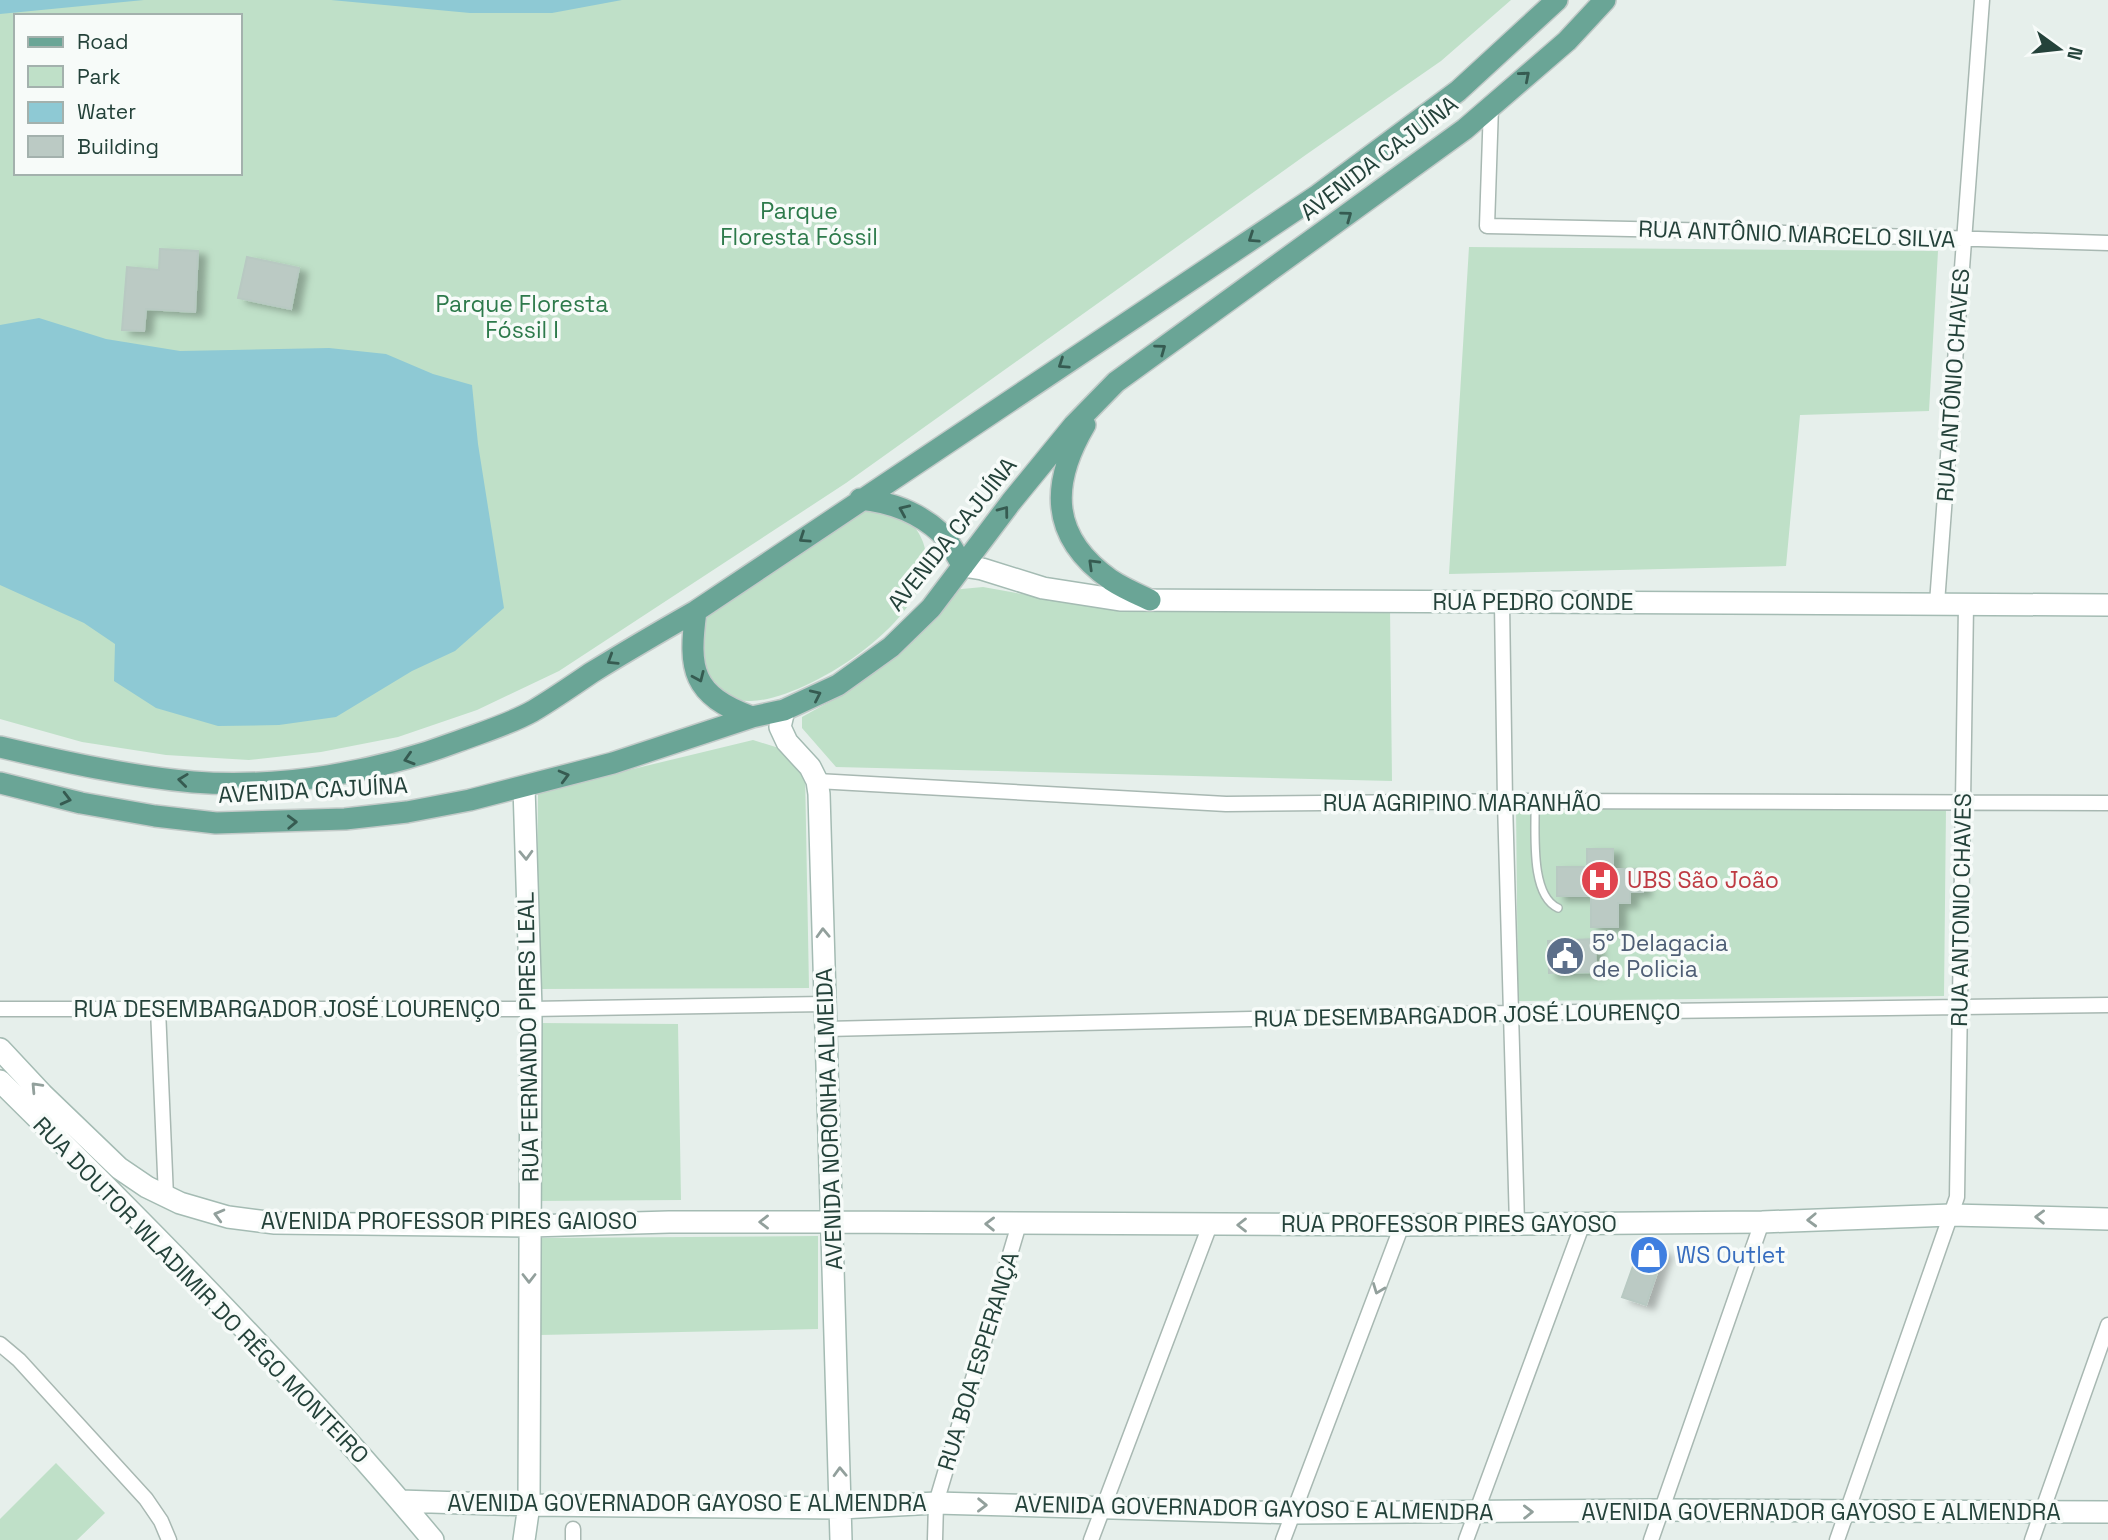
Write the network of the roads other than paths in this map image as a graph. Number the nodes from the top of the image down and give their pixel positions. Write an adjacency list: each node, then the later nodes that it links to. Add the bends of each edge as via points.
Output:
1 (1557, 0): 8 (main road, AVENIDA CAJUÍNA, one-way to 8, via 1458,90 1318,195)
2 (1605, 0): 4 (main road, AVENIDA CAJUÍNA, one-way to 2, via 1567,41)
3 (1982, 0): 5 (street, RUA ANTÔNIO CHAVES)
4 (1491, 106): 5 (street, RUA ANTÔNIO MARCELO SILVA, via 1487,226); 7 (main road, AVENIDA CAJUÍNA, one-way to 4)
5 (1963, 238): 6 (street, RUA ANTÔNIO MARCELO SILVA); 12 (street, RUA ANTÔNIO CHAVES)
6 (2108, 243)
7 (1104, 393): 9 (main road, AVENIDA CAJUÍNA, one-way to 7); 10 (main road, one-way to 7, via 1114,582 1087,559 1061,514 1068,460)
8 (860, 499): 9 (main road, one-way to 8, via 943,535 917,516 891,504); 15 (main road, AVENIDA CAJUÍNA, one-way to 15)
9 (963, 566): 10 (main road, RUA PEDRO CONDE, via 1089,597); 16 (main road, AVENIDA CAJUÍNA, one-way to 9, via 838,685 891,646 930,608)
10 (1150, 600): 11 (main road, RUA PEDRO CONDE)
11 (1502, 603): 12 (main road, RUA PEDRO CONDE); 23 (street)
12 (1937, 603): 13 (main road, RUA PEDRO CONDE)
13 (1966, 605): 14 (main road, RUA PEDRO CONDE); 24 (street, RUA ANTONIO CHAVES)
14 (2108, 605)
15 (696, 611): 17 (main road, one-way to 17, via 691,643 699,680 715,700); 18 (main road, AVENIDA CAJUÍNA, one-way to 18, via 531,712 391,764 281,780 194,782 80,765)
16 (784, 710): 17 (main road, AVENIDA CAJUÍNA); 19 (main road, via 783,735)
17 (752, 717): 21 (main road, AVENIDA CAJUÍNA, one-way to 17)
18 (0, 747)
19 (817, 781): 23 (street, RUA AGRIPINO MARANHÃO, via 1226,804); 27 (main road, AVENIDA NORONHA ALMEIDA, one-way to 19)
20 (0, 783): 21 (main road, AVENIDA CAJUÍNA, one-way to 21, via 81,803 216,823 407,812)
21 (524, 787): 32 (main road, RUA FERNANDO PIRES LEAL, one-way to 32)
22 (1535, 801): 23 (street, RUA AGRIPINO MARANHÃO); 24 (street, RUA AGRIPINO MARANHÃO); 26 (lane, via 1538,881)
23 (1505, 802): 33 (street)
24 (1964, 803): 25 (street, RUA AGRIPINO MARANHÃO); 29 (street, RUA ANTONIO CHAVES)
25 (2108, 803)
26 (1558, 908)
27 (825, 1004): 32 (street, RUA DESEMBARGADOR JOSÉ LOURENÇO); 34 (main road, AVENIDA NORONHA ALMEIDA)
28 (2108, 1005): 29 (street, RUA DESEMBARGADOR JOSÉ LOURENÇO)
29 (1959, 1006): 33 (street, RUA DESEMBARGADOR JOSÉ LOURENÇO); 38 (street, RUA ANTONIO CHAVES, via 1957,1197)
30 (0, 1009): 31 (street, RUA DESEMBARGADOR JOSÉ LOURENÇO)
31 (158, 1009): 32 (street, RUA DESEMBARGADOR JOSÉ LOURENÇO); 37 (street)
32 (531, 1009): 47 (main road, RUA FERNANDO PIRES LEAL)
33 (1510, 1013): 34 (street, RUA DESEMBARGADOR JOSÉ LOURENÇO); 42 (street)
34 (826, 1029): 40 (main road, AVENIDA NORONHA ALMEIDA)
35 (0, 1049): 37 (main road, AVENIDA PROFESSOR PIRES GAIOSO, one-way to 35, via 119,1168)
36 (0, 1081): 50 (main road, RUA DOUTOR WLADIMIR DO RÊGO MONTEIRO, via 148,1228)
37 (166, 1197): 47 (main road, AVENIDA PROFESSOR PIRES GAIOSO, one-way to 37, via 275,1223 228,1217)
38 (1951, 1215): 39 (main road, RUA PROFESSOR PIRES GAYOSO, one-way to 38); 41 (main road, RUA PROFESSOR PIRES GAYOSO, one-way to 41); 57 (street, RUA ANTONIO CHAVES)
39 (2108, 1219)
40 (832, 1222): 44 (main road, RUA PROFESSOR PIRES GAYOSO, one-way to 40); 47 (main road, AVENIDA PROFESSOR PIRES GAIOSO, one-way to 47); 54 (main road, AVENIDA NORONHA ALMEIDA, one-way to 40)
41 (1762, 1222): 43 (main road, RUA PROFESSOR PIRES GAYOSO); 55 (street)
42 (1517, 1223): 43 (main road, RUA PROFESSOR PIRES GAYOSO); 46 (main road, RUA PROFESSOR PIRES GAYOSO)
43 (1583, 1223): 56 (street)
44 (1019, 1224): 45 (main road, RUA PROFESSOR PIRES GAYOSO); 51 (street, RUA BOA ESPERANÇA)
45 (1210, 1225): 46 (main road, RUA PROFESSOR PIRES GAYOSO, one-way to 45); 53 (street)
46 (1402, 1225): 60 (street, one-way to 60)
47 (530, 1226): 52 (main road, RUA FERNANDO PIRES LEAL, one-way to 52)
48 (2108, 1325): 58 (street)
49 (0, 1343): 61 (street, via 146,1499)
50 (400, 1501): 52 (main road, AVENIDA GOVERNADOR GAYOSO E ALMENDRA); 62 (main road, RUA DOUTOR WLADIMIR DO RÊGO MONTEIRO)
51 (936, 1503): 53 (main road, AVENIDA GOVERNADOR GAYOSO E ALMENDRA, one-way to 53); 54 (main road, AVENIDA GOVERNADOR GAYOSO E ALMENDRA); 65 (street, RUA BOA ESPERANÇA)
52 (529, 1505): 54 (main road, AVENIDA GOVERNADOR GAYOSO E ALMENDRA); 63 (main road, RUA FERNANDO PIRES LEAL)
53 (1103, 1507): 60 (main road, AVENIDA GOVERNADOR GAYOSO E ALMENDRA); 66 (street)
54 (841, 1508): 64 (main road, AVENIDA NORONHA ALMEIDA)
55 (1662, 1510): 56 (main road, AVENIDA GOVERNADOR GAYOSO E ALMENDRA, one-way to 55); 57 (main road, AVENIDA GOVERNADOR GAYOSO E ALMENDRA); 69 (street)
56 (1476, 1512): 60 (main road, AVENIDA GOVERNADOR GAYOSO E ALMENDRA); 68 (street)
57 (1846, 1512): 58 (main road, AVENIDA GOVERNADOR GAYOSO E ALMENDRA); 70 (street, RUA ANTONIO CHAVES)
58 (2042, 1512): 59 (main road, AVENIDA GOVERNADOR GAYOSO E ALMENDRA); 71 (street)
59 (2108, 1512)
60 (1293, 1513): 67 (street)
61 (169, 1540)
62 (433, 1540)
63 (524, 1540)
64 (841, 1540)
65 (936, 1540)
66 (1091, 1540)
67 (1283, 1540)
68 (1466, 1540)
69 (1651, 1540)
70 (1837, 1540)
71 (2032, 1540)

